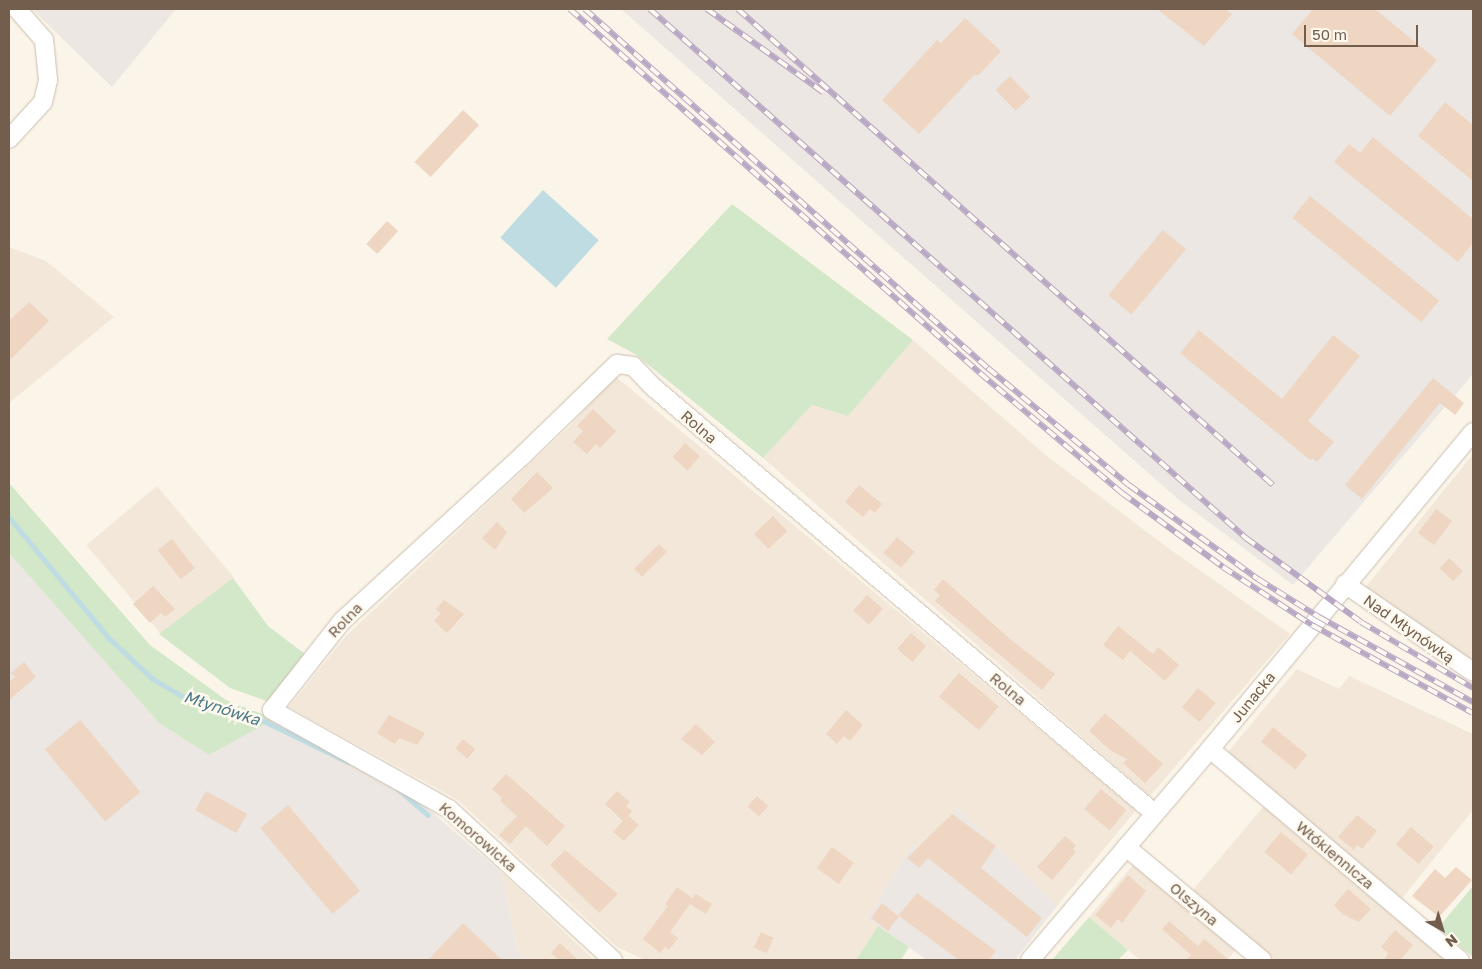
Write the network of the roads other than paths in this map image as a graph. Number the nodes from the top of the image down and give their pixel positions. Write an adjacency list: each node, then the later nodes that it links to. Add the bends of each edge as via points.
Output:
1 (17, 9): 2 (street, via 44,40 48,80 43,102)
2 (9, 139)
3 (1473, 432): 4 (street, Junacka)
4 (1345, 584): 5 (street, Nad Młynówką); 7 (street, Junacka)
5 (1473, 672)
6 (272, 710): 8 (street, Rolna, via 342,621 617,364 633,366 681,412); 10 (street, Komorowicka, via 449,809)
7 (1210, 749): 8 (street, Junacka); 13 (street, Włókiennicza)
8 (1154, 813): 9 (street, Junacka)
9 (1126, 847): 11 (street, Junacka); 12 (street, Olszyna)
10 (613, 960)
11 (1030, 960)
12 (1262, 960)
13 (1460, 960)

